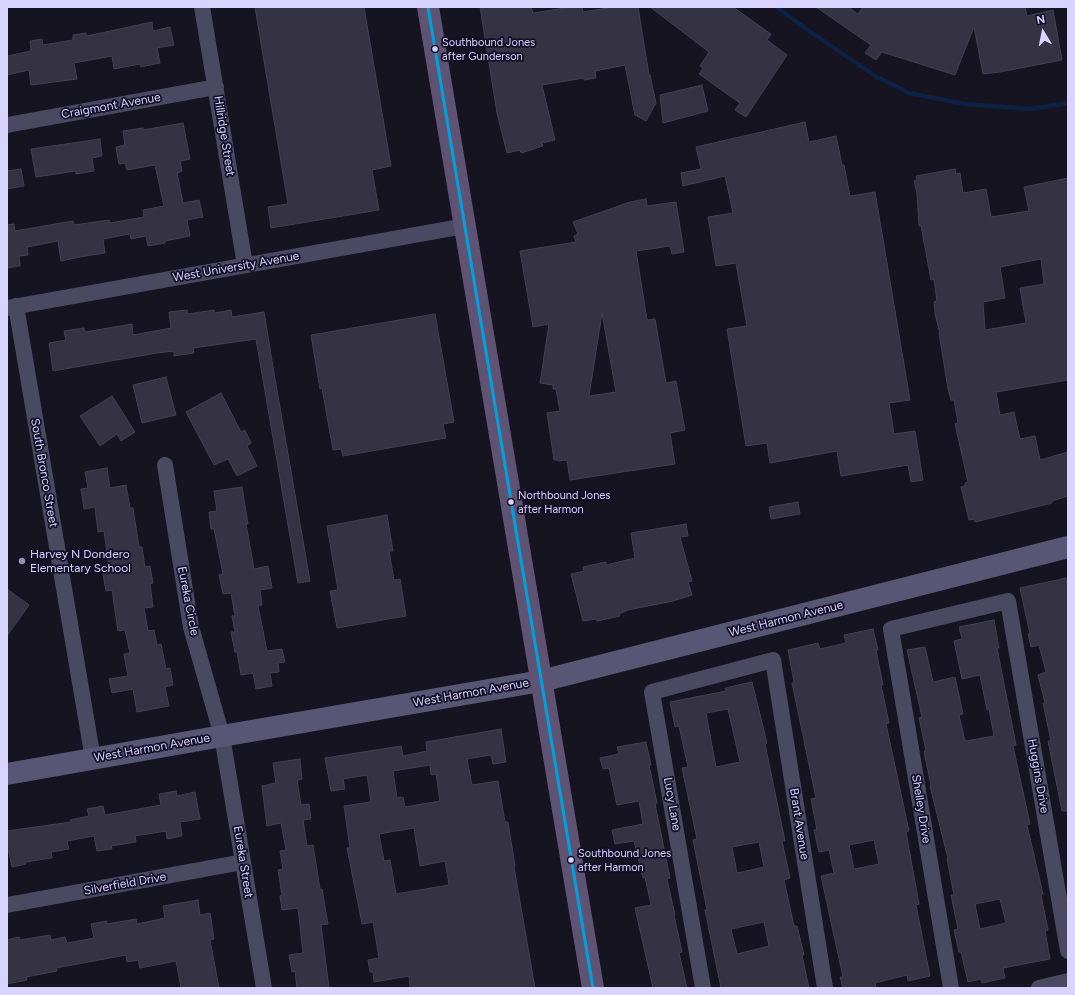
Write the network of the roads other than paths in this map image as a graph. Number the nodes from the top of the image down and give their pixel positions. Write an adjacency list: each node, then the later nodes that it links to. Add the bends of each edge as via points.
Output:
1 (202, 7): 3 (street, Hillridge Street)
2 (428, 7): 5 (main road)
3 (216, 87): 4 (street, Craigmont Avenue); 6 (street, Hillridge Street)
4 (7, 125)
5 (465, 226): 6 (street, West University Avenue); 12 (main road)
6 (245, 265): 7 (street, West University Avenue)
7 (12, 307): 14 (street, South Bronco Street)
8 (165, 465): 13 (street, Eureka Circle, via 191,627)
9 (1068, 547): 12 (main road, West Harmon Avenue)
10 (1008, 601): 18 (street, Huggins Drive); 24 (street, Shelley Drive, via 891,629)
11 (773, 660): 22 (street, Lucy Lane, via 652,692); 23 (street, Brant Avenue)
12 (541, 681): 13 (main road, West Harmon Avenue); 21 (main road)
13 (222, 736): 14 (main road, West Harmon Avenue); 16 (street, Eureka Street)
14 (93, 759): 15 (main road, West Harmon Avenue)
15 (7, 774)
16 (243, 862): 17 (street, Silverfield Drive); 20 (street, Eureka Street)
17 (7, 905)
18 (1068, 951)
19 (1068, 981): 25 (street)
20 (264, 988)
21 (593, 988)
22 (703, 988)
23 (825, 988)
24 (951, 988)
25 (1039, 988)

